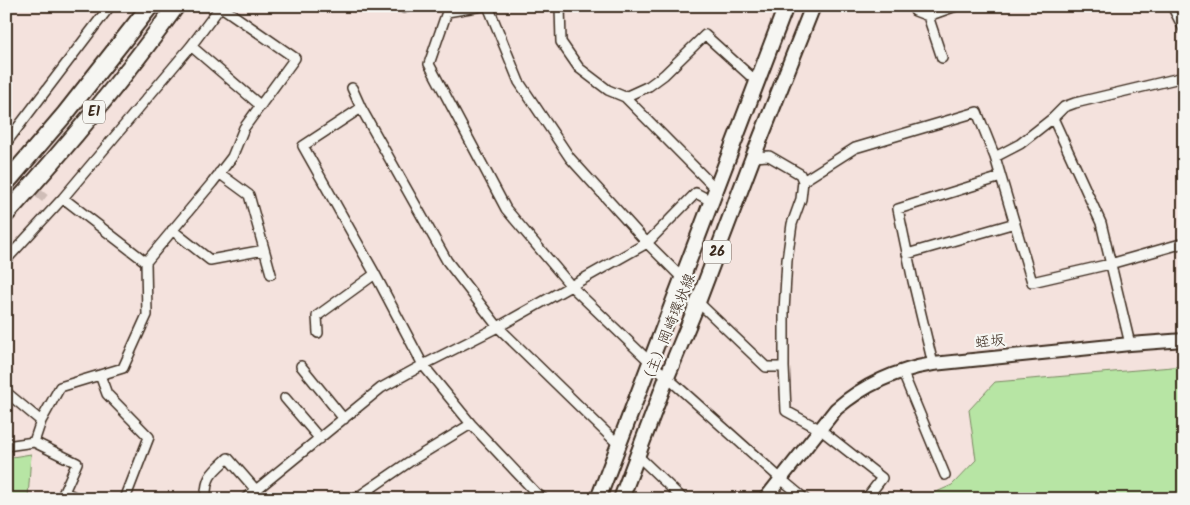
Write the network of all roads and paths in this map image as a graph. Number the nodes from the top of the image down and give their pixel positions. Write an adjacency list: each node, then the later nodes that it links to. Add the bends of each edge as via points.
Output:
1 (110, 6): 25 (street)
2 (150, 6): 31 (highway, E1)
3 (176, 6): 34 (highway, E1, via 81,128)
4 (221, 6): 16 (street); 22 (street, via 295,58)
5 (482, 6): 12 (street)
6 (488, 6): 37 (street, via 519,82 570,158)
7 (560, 6): 21 (street, via 561,42 579,68 608,90)
8 (786, 6): 19 (main road, （主）岡崎環状線 / 26)
9 (813, 6): 27 (main road, （主）岡崎環状線 / 26)
10 (956, 6): 14 (street)
11 (1172, 6): 15 (street)
12 (445, 9): 47 (street, via 429,64 506,209)
13 (915, 11): 14 (street)
14 (928, 16): 17 (street)
15 (1184, 29)
16 (191, 46): 22 (street); 33 (street)
17 (942, 58)
18 (1184, 77): 24 (street, via 1075,103 1064,107)
19 (757, 82): 21 (street, via 705,35 664,75); 32 (main road, （主）岡崎環状線 / 26)
20 (352, 88): 23 (street)
21 (625, 97): 32 (street)
22 (261, 106): 28 (street, via 244,128 232,157)
23 (361, 108): 45 (street, via 303,146); 49 (street, via 447,261)
24 (1053, 118): 26 (street, via 1020,144); 43 (street, via 1100,223)
25 (6, 143)
26 (995, 156): 29 (street); 30 (street, via 977,112 855,148)
27 (753, 157): 30 (street, via 769,156 800,174); 48 (main road, （主）岡崎環状線 / 26)
28 (219, 173): 36 (street); 39 (street, via 249,195)
29 (1001, 177): 35 (street); 40 (street, via 898,209)
30 (804, 181): 57 (street, via 792,224 787,260)
31 (6, 184)
32 (713, 195): 37 (street, via 696,193); 46 (main road, （主）岡崎環状線 / 26)
33 (63, 198): 41 (street, via 50,205); 42 (street)
34 (6, 214)
35 (1015, 223): 40 (street); 43 (street, via 1032,282)
36 (172, 230): 39 (street, via 210,260); 42 (street)
37 (646, 243): 46 (street); 47 (street)
38 (1184, 243): 43 (street)
39 (264, 250): 44 (street)
40 (907, 254): 54 (street)
41 (6, 260)
42 (146, 262): 59 (street, via 147,316 122,368)
43 (1110, 264): 52 (street)
44 (271, 274)
45 (375, 274): 50 (street, via 317,316); 55 (street)
46 (682, 278): 53 (main road, （主）岡崎環状線 / 26)
47 (571, 286): 49 (street); 53 (street)
48 (698, 302): 57 (street, via 766,367); 60 (main road, （主）岡崎環状線 / 26)
49 (498, 327): 55 (street); 69 (street)
50 (318, 333)
51 (1184, 340): 52 (street, 蛭坂)
52 (1130, 344): 54 (street, 蛭坂)
53 (649, 361): 60 (street); 69 (main road, （主）岡崎環状線 / 26)
54 (933, 364): 58 (street, 蛭坂)
55 (423, 365): 63 (street, via 381,388); 65 (street)
56 (301, 366): 63 (street)
57 (784, 367): 66 (street, via 786,411)
58 (902, 371): 66 (street, 蛭坂, via 849,398); 72 (street)
59 (100, 374): 64 (street, via 60,387); 77 (street, via 107,394 149,437)
60 (667, 376): 71 (main road, （主）岡崎環状線 / 26); 73 (street)
61 (6, 392): 64 (street)
62 (285, 398): 67 (street)
63 (344, 419): 67 (street)
64 (42, 421): 68 (street)
65 (471, 424): 75 (street); 80 (street)
66 (820, 430): 73 (street, 蛭坂); 88 (street, via 882,478)
67 (320, 438): 74 (street)
68 (34, 442): 70 (street); 76 (street, via 77,463 64,492)
69 (618, 445): 83 (main road, （主）岡崎環状線 / 26)
70 (6, 446)
71 (638, 456): 84 (main road, （主）岡崎環状線 / 26); 85 (street)
72 (945, 475)
73 (781, 479): 86 (street, 蛭坂); 87 (street)
74 (256, 490): 78 (street, via 228,458 208,477); 79 (street)
75 (536, 493): 81 (street); 82 (street)
76 (79, 499)
77 (125, 499)
78 (206, 499)
79 (245, 499)
80 (355, 499)
81 (525, 499)
82 (544, 499)
83 (598, 499)
84 (620, 499)
85 (683, 499)
86 (765, 499)
87 (805, 499)
88 (866, 499)

